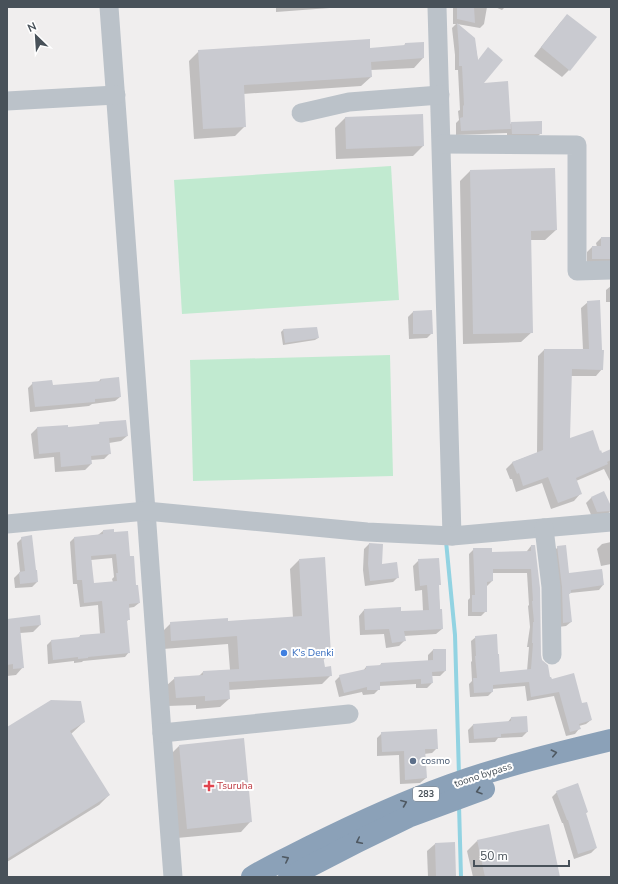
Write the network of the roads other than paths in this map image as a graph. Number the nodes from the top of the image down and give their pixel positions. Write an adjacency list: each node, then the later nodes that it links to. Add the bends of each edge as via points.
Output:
1 (109, 7): 3 (street)
2 (437, 7): 4 (street)
3 (116, 95): 5 (street); 9 (street)
4 (434, 95): 6 (street, via 349,102); 7 (street)
5 (7, 101)
6 (301, 113)
7 (442, 144): 8 (street, via 577,145 577,271); 13 (street)
8 (611, 270)
9 (146, 511): 11 (street); 13 (street, via 367,532); 16 (street)
10 (611, 522): 12 (street)
11 (7, 524)
12 (544, 528): 13 (street); 14 (street, via 551,587)
13 (452, 536)
14 (552, 655)
15 (349, 714): 16 (street)
16 (162, 733): 19 (street)
17 (611, 740): 20 (highway, toono bypass / 283, one-way to 17, via 331,836 450,785 549,754)
18 (611, 756): 21 (highway, toono bypass / 283, one-way to 21, via 537,772 408,817)
19 (173, 877)
20 (252, 877)
21 (289, 877)

